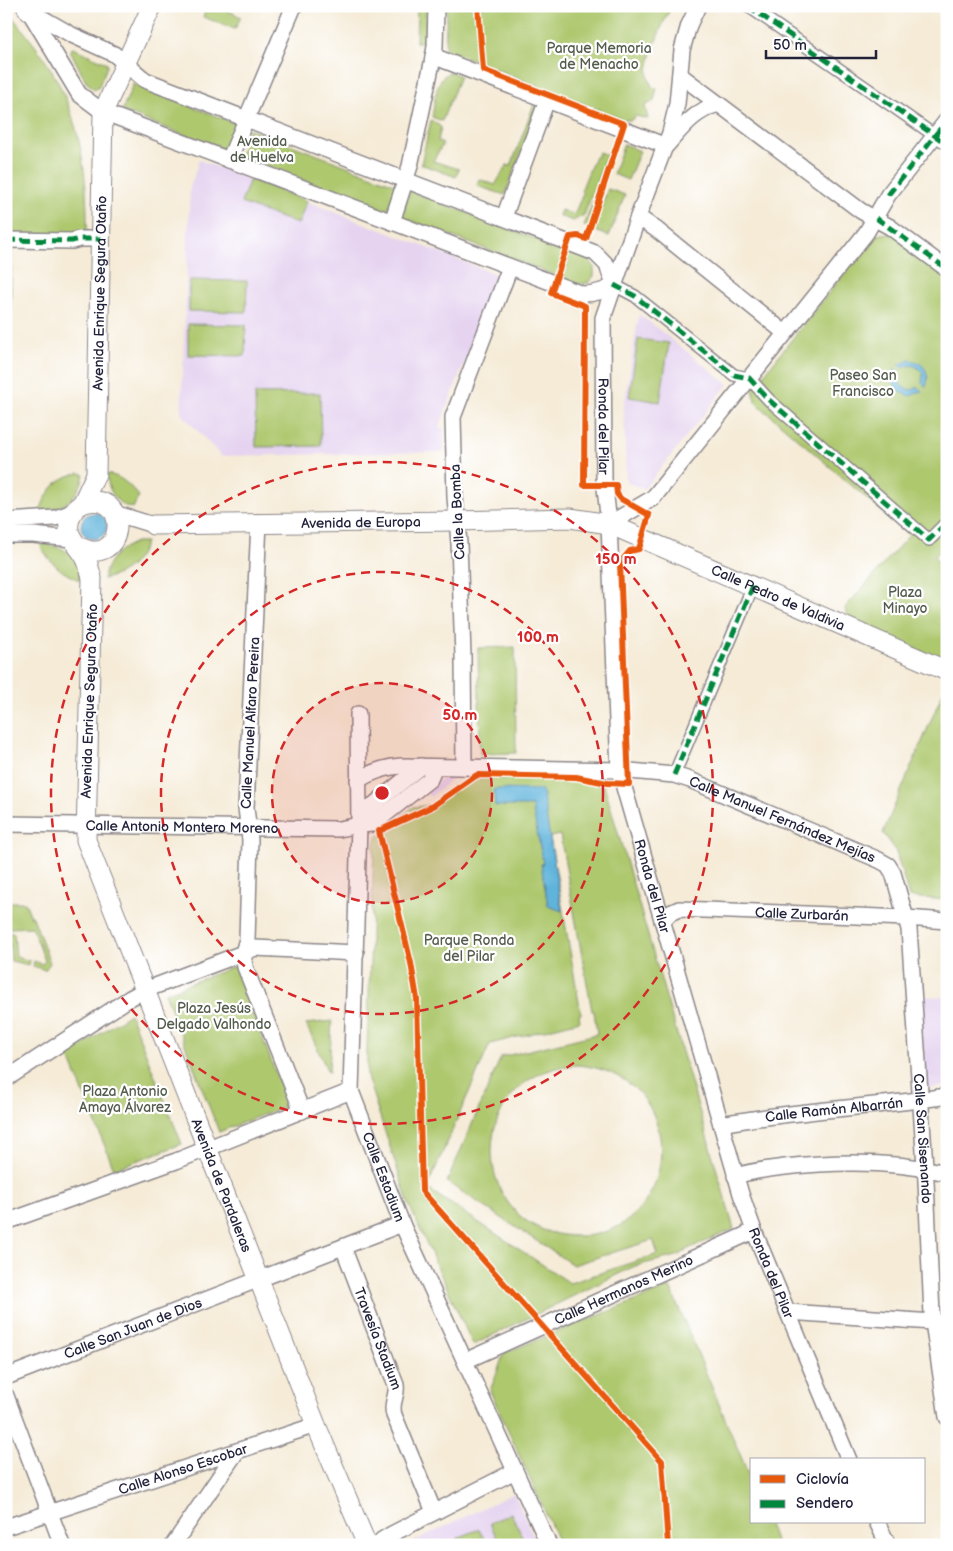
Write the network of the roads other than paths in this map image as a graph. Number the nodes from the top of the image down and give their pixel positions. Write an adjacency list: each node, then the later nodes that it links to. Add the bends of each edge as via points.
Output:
1 (152, 6): 8 (street)
2 (294, 6): 13 (street)
3 (436, 6): 7 (street)
4 (698, 6): 9 (street, via 682,50)
5 (748, 6): 15 (street)
6 (27, 8): 8 (street); 12 (street, via 79,94)
7 (433, 56): 10 (street); 18 (street)
8 (125, 63): 12 (street); 13 (street, via 145,80)
9 (680, 76): 11 (street); 16 (street, via 677,104)
10 (547, 100): 16 (street); 19 (street)
11 (718, 104): 16 (street, via 691,118); 21 (street, via 861,211)
12 (103, 112): 17 (street); 23 (street, Avenida Enrique Segura Otaño)
13 (246, 119): 17 (street); 18 (street)
14 (947, 120): 15 (street)
15 (941, 140): 21 (street, via 888,195)
16 (666, 146): 20 (street, Ronda del Pilar)
17 (229, 160): 22 (street)
18 (405, 180): 19 (street); 22 (street)
19 (504, 217): 27 (street, via 595,253 607,265)
20 (638, 217): 27 (street, Ronda del Pilar); 28 (street)
21 (876, 218): 26 (street); 28 (street)
22 (392, 222): 25 (street)
23 (101, 239): 24 (street); 30 (street, Avenida Enrique Segura Otaño, via 96,474)
24 (6, 240)
25 (510, 266): 27 (street, via 582,294 607,290); 33 (street, Calle la Bomba, via 453,417)
26 (947, 268)
27 (614, 285): 29 (street, via 635,296 734,375); 36 (street, Ronda del Pilar, via 602,330 604,479)
28 (785, 333): 29 (street)
29 (749, 378): 35 (street, via 769,400 930,540); 36 (street, via 653,498)
30 (77, 508): 31 (street, via 88,502 99,502); 32 (street, via 55,518); 40 (street, via 68,526)
31 (114, 512): 37 (street, Avenida de Europa); 39 (street, via 118,524)
32 (6, 521)
33 (456, 521): 34 (street, Avenida de Europa); 36 (street, Avenida de Europa, via 570,518); 45 (street, Calle la Bomba, via 463,656)
34 (259, 522): 37 (street, Avenida de Europa); 52 (street, Calle Manuel Alfaro Pereira)
35 (947, 522)
36 (609, 524): 41 (street, Calle Pedro de Valdivia); 46 (street, Ronda del Pilar)
37 (153, 525): 39 (street, via 132,528)
38 (6, 535): 40 (street, via 33,535)
39 (116, 537): 40 (street, via 100,550 90,551)
40 (76, 543): 50 (street, Avenida Enrique Segura Otaño, via 87,561 92,578)
41 (753, 586): 42 (street, Calle Pedro de Valdivia); 47 (street)
42 (947, 671)
43 (358, 714): 48 (street, Calle Estadium)
44 (428, 767): 45 (street, Calle Manuel Fernández Mejías); 48 (street, Calle Manuel Fernández Mejías, via 386,767); 51 (street, via 365,812)
45 (464, 767): 46 (street, Calle Manuel Fernández Mejías)
46 (619, 770): 47 (street, Calle Manuel Fernández Mejías); 54 (street, Ronda del Pilar)
47 (674, 775): 53 (street, Calle Manuel Fernández Mejías, via 884,862 893,872)
48 (358, 780): 51 (street, Calle Estadium)
49 (6, 824): 50 (street, Calle Antonio Montero Moreno)
50 (85, 825): 52 (street, Calle Antonio Montero Moreno); 58 (street, Avenida de Pardaleras, via 86,840)
51 (359, 825): 52 (street, Calle Antonio Montero Moreno, via 338,829); 57 (street, Calle Estadium)
52 (247, 827): 56 (street, Calle Manuel Alfaro Pereira, via 250,850 247,939)
53 (906, 918): 54 (street, Calle Zurbarán, via 678,909); 55 (street, Calle Zurbarán); 62 (street, Calle San Sisenando)
54 (662, 921): 64 (street, Ronda del Pilar)
55 (947, 921)
56 (243, 953): 57 (street, via 256,948); 58 (street); 63 (street, via 245,966)
57 (356, 953): 60 (street, Calle Estadium)
58 (145, 990): 59 (street); 65 (street, Avenida de Pardaleras)
59 (6, 1079)
60 (351, 1091): 63 (street); 70 (street, Calle Estadium)
61 (947, 1096): 62 (street, Calle Ramón Albarrán)
62 (920, 1100): 64 (street, Calle Ramón Albarrán); 66 (street, Calle San Sisenando)
63 (302, 1110): 65 (street)
64 (720, 1124): 68 (street, Ronda del Pilar)
65 (208, 1149): 69 (street); 73 (street, Avenida de Pardaleras)
66 (925, 1169): 67 (street); 68 (street, via 835,1163 758,1170); 75 (street, Calle San Sisenando)
67 (947, 1173)
68 (736, 1176): 71 (street, Ronda del Pilar)
69 (6, 1222)
70 (402, 1224): 72 (street, Calle San Juan de Dios); 76 (street, Calle Estadium)
71 (754, 1231): 74 (street, Ronda del Pilar); 76 (street, Calle Hermanos Merino)
72 (343, 1247): 73 (street, Calle San Juan de Dios); 84 (street, Travesía Stadium, via 396,1385 392,1403 394,1415)
73 (259, 1280): 77 (street, Calle San Juan de Dios); 80 (street, Avenida de Pardaleras)
74 (788, 1312): 75 (street); 82 (street, Ronda del Pilar)
75 (940, 1323): 79 (street, Calle San Sisenando)
76 (465, 1361): 83 (street, Calle Estadium)
77 (6, 1377)
78 (6, 1396): 85 (street)
79 (947, 1417)
80 (316, 1425): 81 (street, Calle Alonso Escobar); 90 (street, Avenida de Pardaleras)
81 (237, 1451): 85 (street, Calle Alonso Escobar); 89 (street)
82 (848, 1458)
83 (515, 1471): 84 (street); 92 (street, Calle Estadium)
84 (434, 1512): 91 (street)
85 (51, 1513): 87 (street, Calle Alonso Escobar); 88 (street)
86 (879, 1524): 93 (street)
87 (6, 1527)
88 (62, 1545)
89 (173, 1545)
90 (367, 1545)
91 (378, 1545)
92 (549, 1545)
93 (888, 1545)

